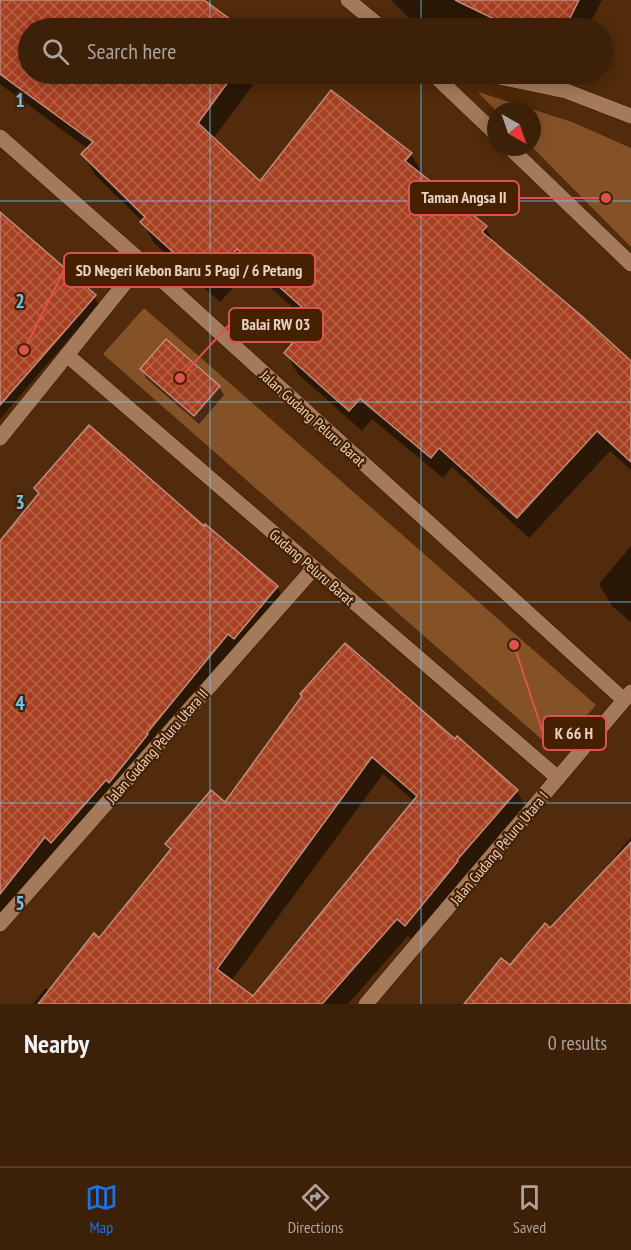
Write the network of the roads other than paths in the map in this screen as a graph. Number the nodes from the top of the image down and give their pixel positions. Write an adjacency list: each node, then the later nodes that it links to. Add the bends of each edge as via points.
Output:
1 (348, 0): 2 (street)
2 (369, 18)
3 (444, 84): 6 (street)
4 (530, 84): 5 (street, via 566,92)
5 (631, 116)
6 (487, 125)
7 (0, 137): 9 (street, Jalan Gudang Peluru Barat)
8 (518, 156): 10 (street)
9 (142, 262): 11 (street); 14 (street, Jalan Gudang Peluru Barat)
10 (631, 264)
11 (67, 355): 12 (street); 13 (street, Gudang Peluru Barat)
12 (0, 438)
13 (314, 568): 15 (street, Gudang Peluru Barat); 16 (street, Jalan Gudang Peluru Utara II)
14 (628, 696): 15 (street, Jalan Gudang Peluru Utara I)
15 (558, 777): 17 (street, Jalan Gudang Peluru Utara I)
16 (0, 924)
17 (366, 1004)

